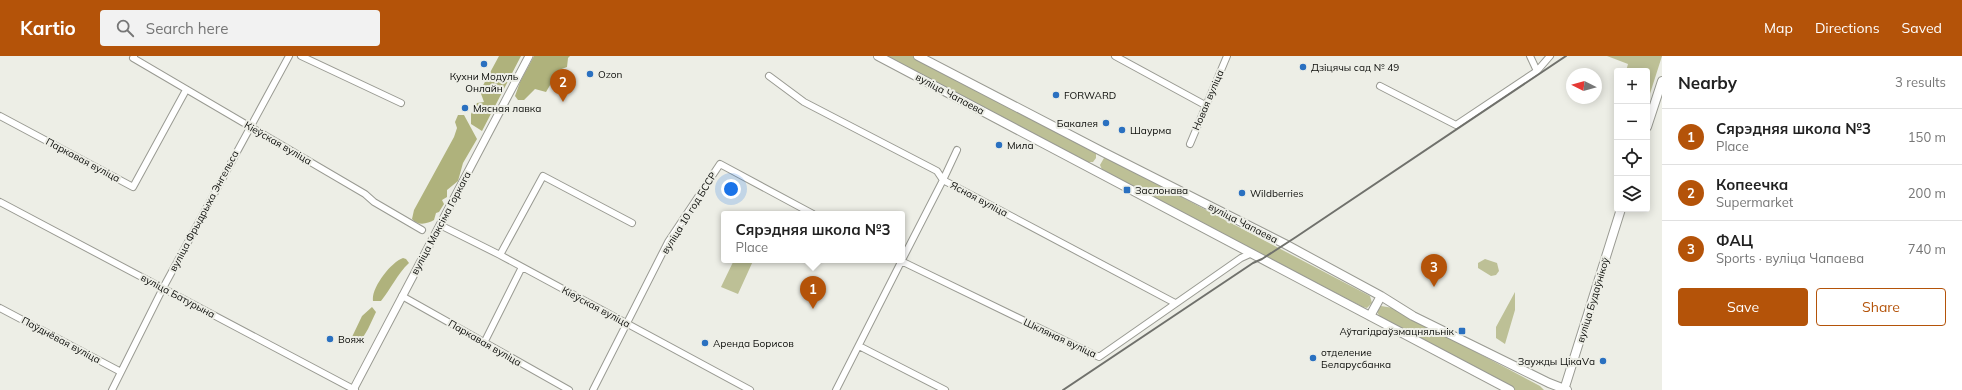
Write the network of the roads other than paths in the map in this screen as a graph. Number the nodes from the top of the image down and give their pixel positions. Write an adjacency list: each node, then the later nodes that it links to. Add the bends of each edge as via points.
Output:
1 (289, 56): 20 (street, вуліца Фрыдрыха Энгельса)
2 (301, 56): 16 (street)
3 (529, 56): 28 (street, вуліца Максіма Горкага)
4 (878, 56): 31 (main road, вуліца Чапаева)
5 (918, 56): 38 (main road, вуліца Чапаева)
6 (1114, 56): 17 (street)
7 (1227, 56): 17 (street, Новая вуліца)
8 (1530, 56): 11 (street)
9 (1550, 56): 11 (street)
10 (134, 57): 15 (street, Кіеўская вуліца)
11 (1537, 71): 14 (street, via 1456,125)
12 (769, 76): 23 (street, Ясная вуліца, via 804,102 937,171)
13 (1662, 81): 19 (main road)
14 (1380, 86)
15 (186, 90): 18 (street, Паркавая вуліца, via 133,187); 20 (street, Кіеўская вуліца)
16 (401, 103)
17 (1205, 105): 21 (street, Новая вуліца)
18 (0, 116)
19 (1650, 118)
20 (250, 126): 29 (street, Кіеўская вуліца); 36 (street, вуліца Фрыдрыха Энгельса)
21 (1190, 144)
22 (956, 150): 23 (street)
23 (943, 180): 30 (street); 39 (street, Ясная вуліца)
24 (0, 202): 36 (street, вуліца Батурына)
25 (807, 211): 42 (street, вуліца 10 год БССР, via 720,164 668,242)
26 (1620, 212): 54 (main road, вуліца Будаўнікоў)
27 (632, 223): 32 (street, via 543,176)
28 (440, 225): 32 (street, Кіеўская вуліца); 37 (street, вуліца Максіма Горкага)
29 (422, 230)
30 (905, 252)
31 (1252, 253): 39 (street, Шкляная вуліца); 41 (main road, вуліца Чапаева)
32 (500, 255): 35 (street, Кіеўская вуліца)
33 (905, 262): 39 (street, Шкляная вуліца, via 1099,357)
34 (900, 263): 44 (street)
35 (522, 267): 42 (street, Кіеўская вуліца); 43 (street)
36 (163, 288): 45 (street, вуліца Фрыдрыха Энгельса); 47 (street, вуліца Батурына)
37 (402, 296): 43 (street, Паркавая вуліца); 47 (street, вуліца Максіма Горкага)
38 (1381, 296): 41 (main road); 54 (main road, вуліца Чапаева, via 1414,316)
39 (1175, 303)
40 (0, 308): 45 (street, Паўднёвая вуліца)
41 (1370, 316): 53 (main road, вуліца Чапаева)
42 (627, 324): 49 (street, вуліца 10 год БССР); 50 (street, Кіеўская вуліца)
43 (484, 343): 48 (street, Паркавая вуліца)
44 (859, 346): 51 (street); 52 (street)
45 (122, 372): 46 (street, вуліца Фрыдрыха Энгельса)
46 (112, 390)
47 (354, 390)
48 (569, 390)
49 (593, 390)
50 (750, 390)
51 (836, 390)
52 (945, 390)
53 (1510, 390)
54 (1565, 390)

